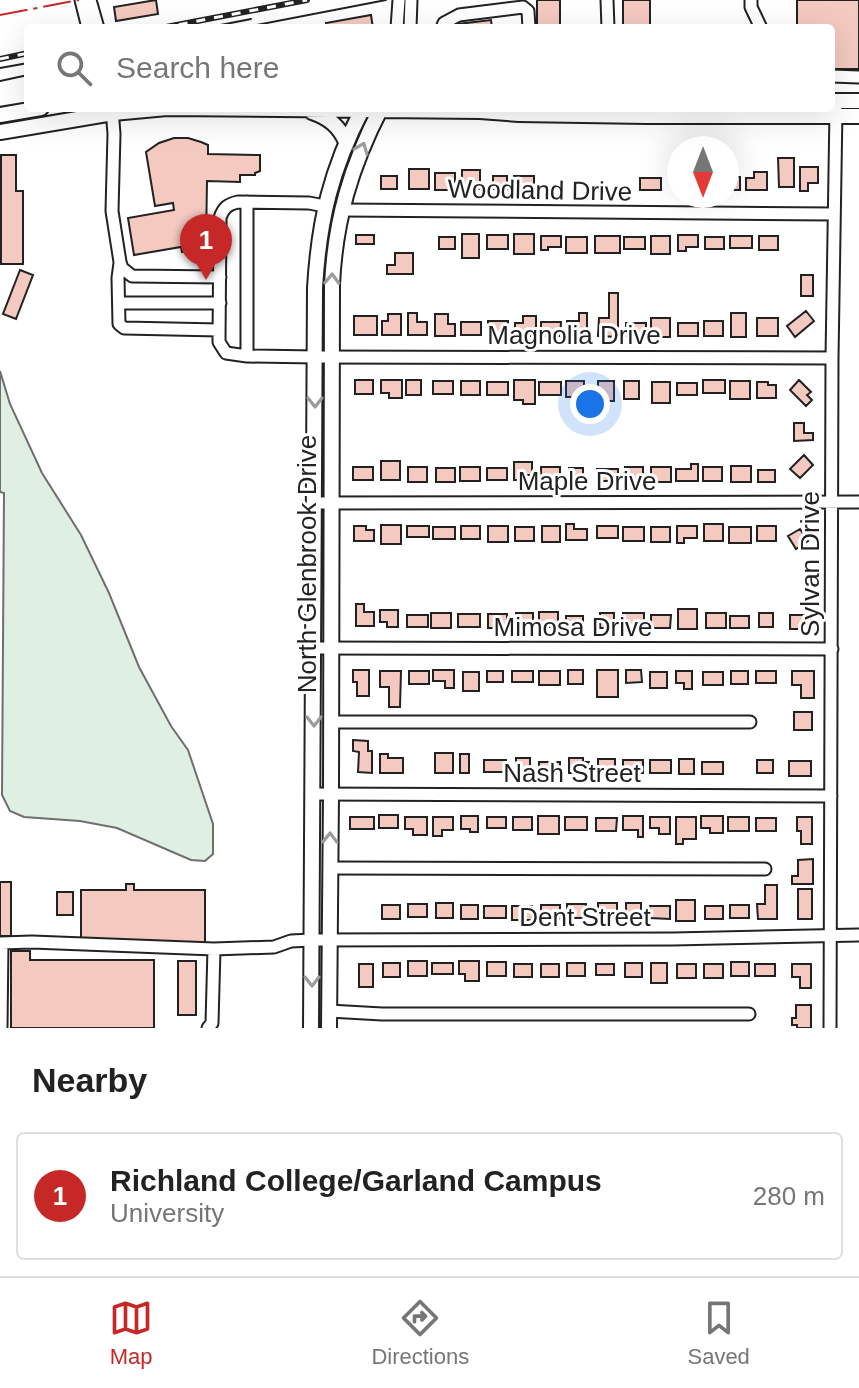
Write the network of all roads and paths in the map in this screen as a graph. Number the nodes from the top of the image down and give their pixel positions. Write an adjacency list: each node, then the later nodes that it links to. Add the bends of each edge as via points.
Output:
1 (81, 0): 7 (street)
2 (90, 0): 8 (street)
3 (399, 0): 9 (street)
4 (411, 0): 10 (street)
5 (607, 0): 13 (street)
6 (751, 0): 14 (street)
7 (87, 24)
8 (97, 24)
9 (397, 24)
10 (410, 24)
11 (444, 24): 12 (street, via 459,15 523,7)
12 (529, 24)
13 (608, 24)
14 (759, 24)
15 (835, 76): 16 (street)
16 (859, 77)
17 (859, 101): 18 (main road)
18 (835, 106)
19 (835, 106): 28 (main road)
20 (24, 111): 27 (main road)
21 (102, 112): 29 (main road)
22 (112, 112): 35 (street, via 112,211)
23 (312, 112): 30 (main road, via 329,119)
24 (361, 112): 30 (main road, North Glenbrook Drive)
25 (379, 112): 33 (main road, North Glenbrook Drive, one-way to 25)
26 (834, 112): 34 (street, Sylvan Drive)
27 (0, 115)
28 (859, 116)
29 (0, 132)
30 (346, 142): 32 (main road, North Glenbrook Drive)
31 (247, 202): 32 (street); 36 (street, via 232,203 222,211); 40 (street)
32 (325, 206): 41 (main road, North Glenbrook Drive, via 317,252)
33 (342, 210): 34 (street, Woodland Drive); 42 (main road, North Glenbrook Drive, one-way to 33, via 333,256)
34 (834, 214): 43 (street, Sylvan Drive)
35 (120, 262): 36 (street, via 132,276); 37 (street)
36 (220, 277): 38 (street)
37 (119, 303): 38 (street); 39 (street, via 119,324 124,328)
38 (220, 303): 39 (street)
39 (219, 330): 40 (street, via 226,353)
40 (247, 356): 41 (street, Magnolia Drive)
41 (316, 357): 42 (street, Magnolia Drive); 46 (main road, North Glenbrook Drive, one-way to 46)
42 (332, 357): 43 (street, Magnolia Drive); 46 (main road, North Glenbrook Drive)
43 (832, 358): 44 (street, Sylvan Drive)
44 (833, 502): 45 (street, Maple Drive); 46 (street, Maple Drive); 49 (street, Sylvan Drive)
45 (859, 502)
46 (323, 504): 47 (main road, North Glenbrook Drive); 48 (main road, North Glenbrook Drive)
47 (314, 648): 48 (street, Mimosa Drive); 52 (main road, North Glenbrook Drive, one-way to 52)
48 (331, 648): 49 (street, Mimosa Drive); 50 (main road, North Glenbrook Drive)
49 (832, 649): 54 (street, Sylvan Drive)
50 (331, 722): 51 (street); 53 (main road, North Glenbrook Drive)
51 (750, 722)
52 (313, 794): 53 (street, Nash Street); 59 (main road, North Glenbrook Drive)
53 (331, 794): 54 (street, Nash Street); 55 (main road, North Glenbrook Drive, one-way to 53)
54 (831, 796): 57 (street, Sylvan Drive)
55 (330, 868): 56 (street); 60 (main road, North Glenbrook Drive)
56 (765, 869)
57 (830, 935): 58 (street, Dent Street); 60 (street, Dent Street); 69 (street, Sylvan Drive)
58 (859, 935)
59 (312, 940): 60 (street, Dent Street); 62 (street, Dent Street); 67 (main road, North Glenbrook Drive, one-way to 67)
60 (330, 940): 63 (main road, North Glenbrook Drive)
61 (1, 943): 62 (street, Dent Street); 65 (street)
62 (214, 949): 66 (street)
63 (329, 1011): 64 (street); 68 (main road, North Glenbrook Drive)
64 (749, 1014)
65 (1, 1028)
66 (208, 1028)
67 (311, 1028)
68 (329, 1028)
69 (830, 1028)

